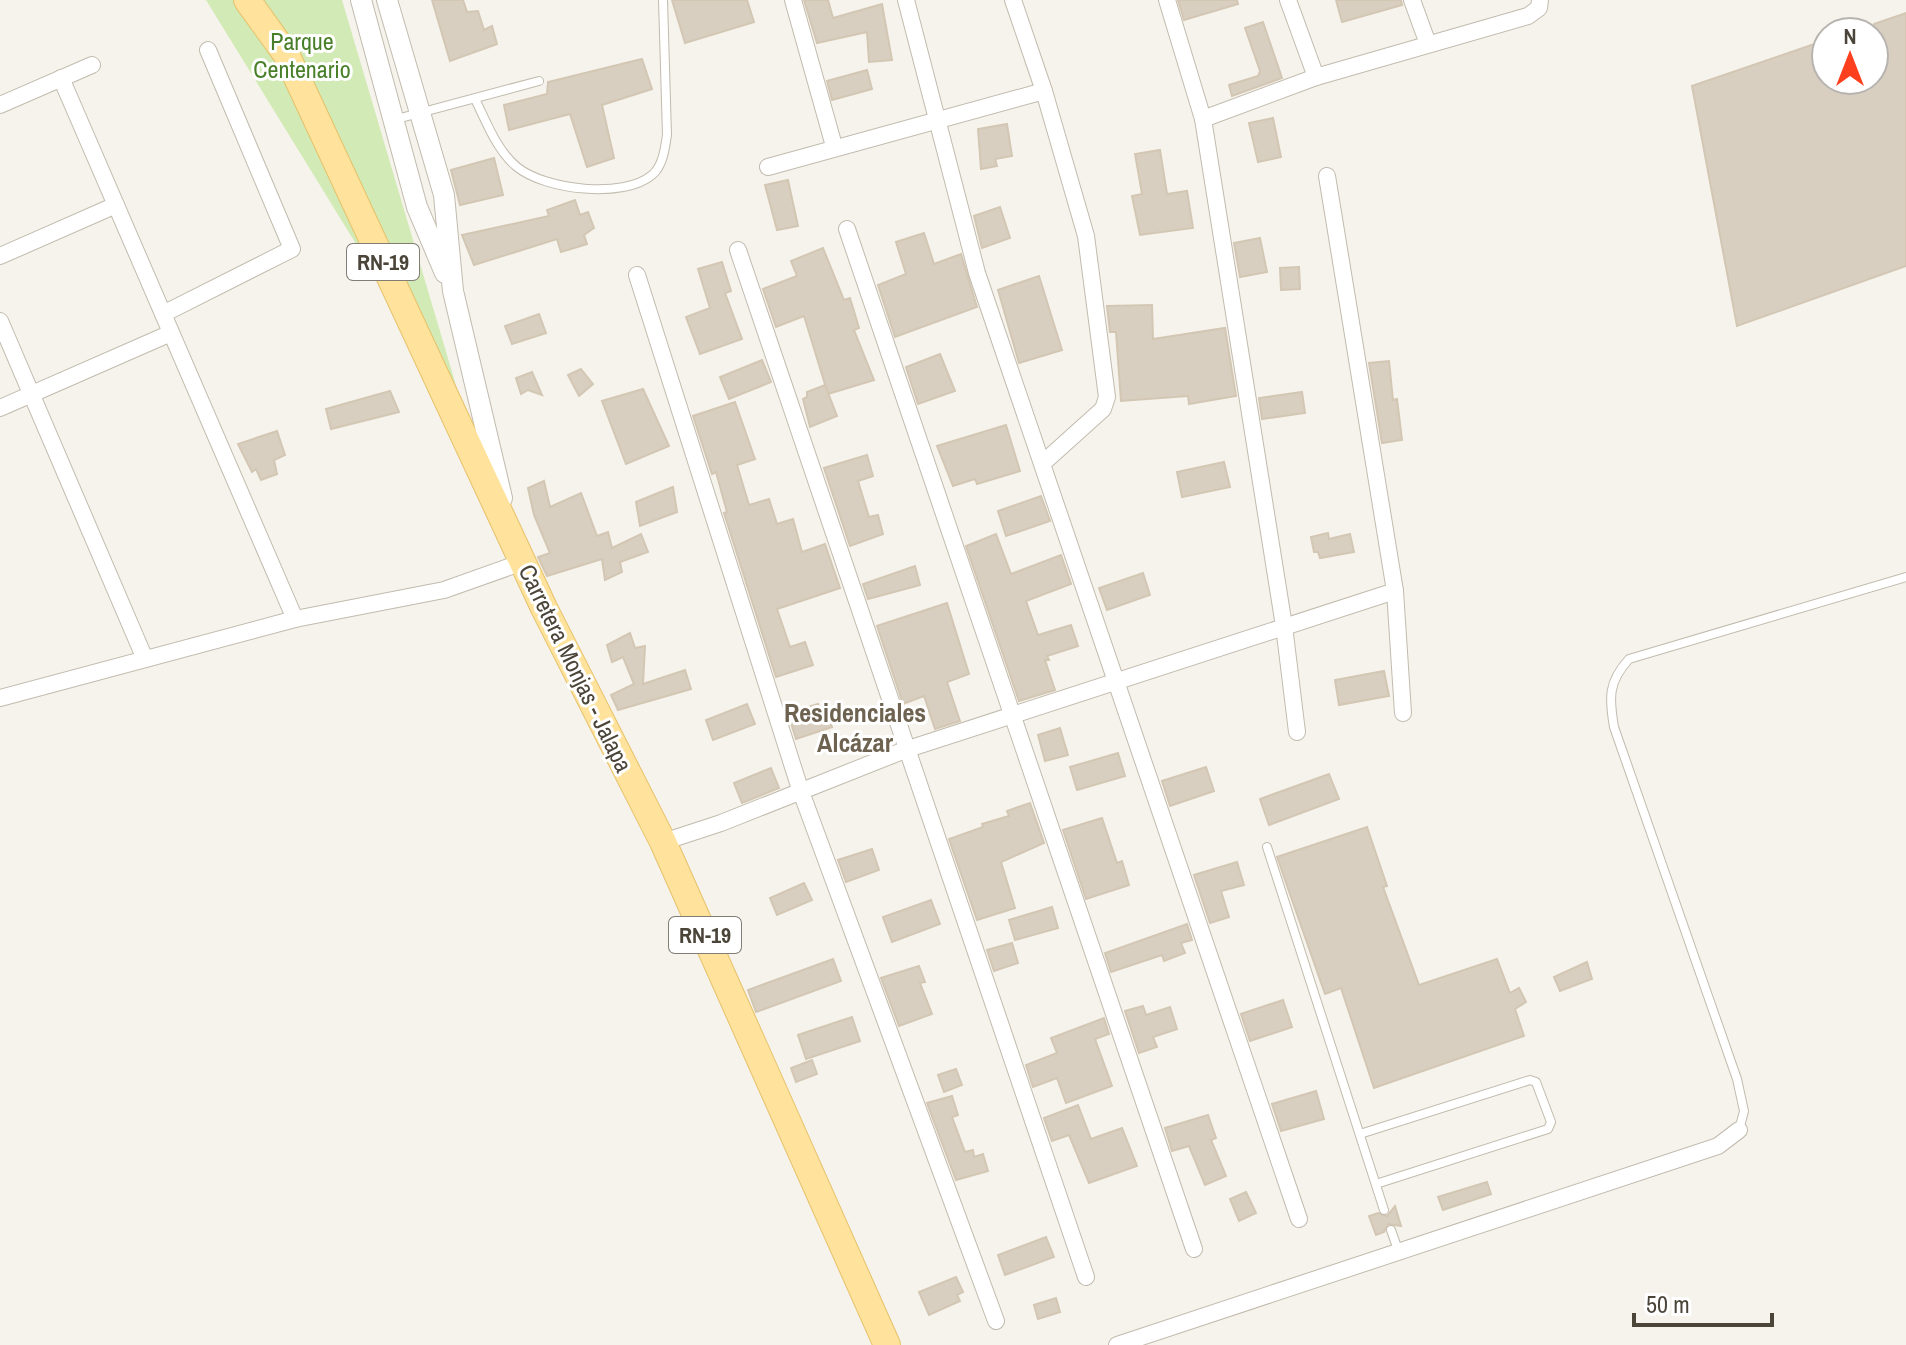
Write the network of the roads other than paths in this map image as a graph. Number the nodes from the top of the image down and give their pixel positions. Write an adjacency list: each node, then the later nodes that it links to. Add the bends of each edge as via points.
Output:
1 (247, 0): 40 (main road, Carretera Monjas - Jalapa / RN-19, via 286,54)
2 (361, 0): 23 (street)
3 (387, 0): 21 (street)
4 (663, 0): 19 (lane, via 667,135 654,174 635,184 590,189 546,182 516,167)
5 (793, 0): 25 (street)
6 (906, 0): 24 (street)
7 (1013, 0): 18 (street)
8 (1167, 0): 22 (street)
9 (1288, 0): 15 (street)
10 (1412, 0): 12 (street)
11 (1540, 0): 12 (street, via 1528,16)
12 (1428, 44): 15 (street)
13 (208, 50): 34 (street, via 292,249)
14 (92, 65): 16 (street)
15 (1316, 77): 22 (street)
16 (61, 78): 20 (street); 28 (street)
17 (539, 81): 19 (lane)
18 (1044, 91): 24 (street); 39 (street, via 1086,236 1107,397 1103,409)
19 (475, 99): 21 (lane)
20 (0, 105)
21 (422, 113): 23 (lane); 33 (street, via 444,195)
22 (1203, 119): 45 (street)
23 (393, 120): 33 (street, via 417,207)
24 (940, 121): 25 (street); 39 (street, via 961,218)
25 (834, 146): 26 (street)
26 (768, 167)
27 (1327, 176): 43 (street)
28 (116, 205): 31 (street); 34 (street)
29 (847, 229): 50 (street)
30 (738, 250): 52 (street)
31 (0, 256)
32 (637, 275): 53 (street)
33 (453, 291): 40 (street)
34 (163, 314): 36 (street)
35 (0, 321): 37 (street)
36 (171, 333): 37 (street); 44 (street)
37 (32, 394): 38 (street); 46 (street)
38 (0, 408)
39 (1043, 463): 47 (street)
40 (509, 531): 41 (main road, Carretera Monjas - Jalapa / RN-19)
41 (523, 562): 44 (street, via 444,590); 54 (main road, Carretera Monjas - Jalapa / RN-19)
42 (1906, 577): 56 (lane, via 1629,659 1615,675 1608,695 1614,727 1737,1079 1744,1111)
43 (1395, 591): 45 (street); 49 (street)
44 (295, 619): 46 (street)
45 (1284, 626): 47 (street); 51 (street)
46 (145, 659): 48 (street)
47 (1117, 682): 50 (street); 60 (street)
48 (1, 696)
49 (1403, 713)
50 (1013, 717): 52 (street); 62 (street)
51 (1297, 732)
52 (905, 750): 53 (street); 64 (street)
53 (800, 789): 54 (street); 65 (street)
54 (663, 842): 66 (main road, Carretera Monjas - Jalapa / RN-19)
55 (1267, 847): 57 (lane)
56 (1739, 1130): 63 (street, via 1718,1146)
57 (1360, 1134): 58 (lane); 58 (lane, via 1530,1080 1536,1082 1551,1122 1548,1129)
58 (1376, 1184): 59 (lane)
59 (1384, 1210)
60 (1299, 1219)
61 (1391, 1230): 63 (lane)
62 (1194, 1249)
63 (1398, 1250): 67 (street)
64 (1086, 1277)
65 (996, 1321)
66 (887, 1345)
67 (1117, 1345)

